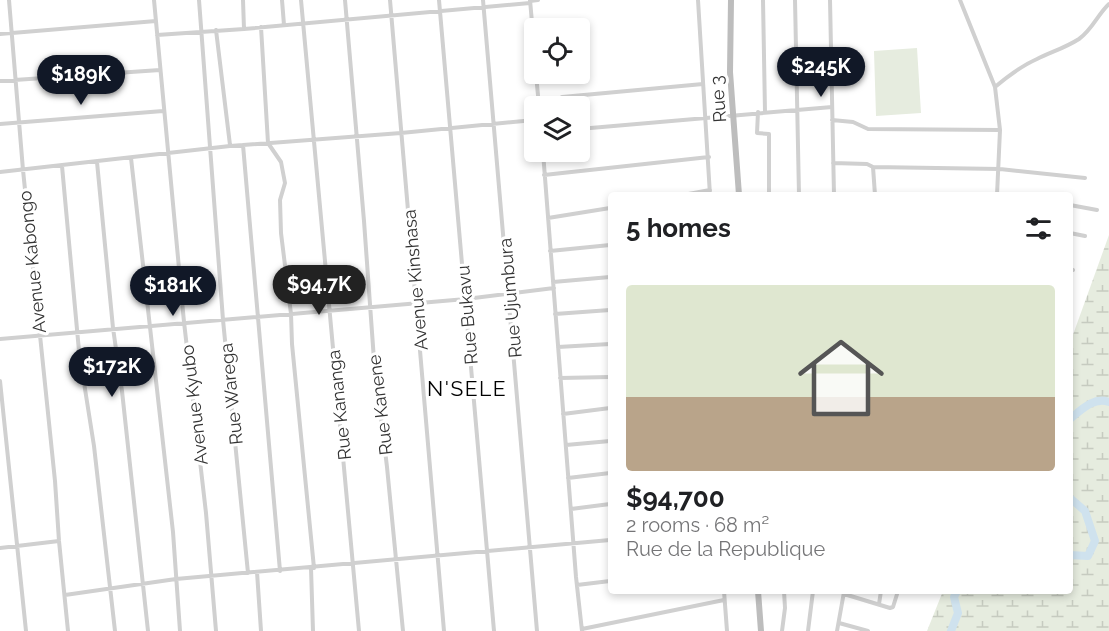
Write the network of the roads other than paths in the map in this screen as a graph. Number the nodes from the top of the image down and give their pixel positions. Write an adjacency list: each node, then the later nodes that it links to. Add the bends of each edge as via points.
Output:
1 (9, 0): 32 (street, Avenue Kabongo)
2 (154, 0): 25 (street, Avenue Kyubo)
3 (199, 0): 31 (street, Rue Warega)
4 (243, 0): 29 (street)
5 (282, 0): 27 (street)
6 (301, 0): 26 (street, Rue Kananga)
7 (345, 0): 24 (street, Rue Kanene)
8 (390, 0): 22 (street, Avenue Kinshasa)
9 (439, 0): 21 (street, Rue Bukavu)
10 (483, 0): 20 (street, Rue Ujumbura)
11 (538, 0): 18 (street)
12 (698, 0): 38 (street)
13 (731, 0): 46 (street, Rue 3)
14 (763, 0): 45 (street)
15 (795, 0): 42 (street)
16 (830, 0): 41 (street)
17 (960, 0): 39 (street)
18 (530, 1): 20 (street); 23 (street)
19 (1109, 4): 39 (street, via 1082,37 1010,74)
20 (484, 7): 21 (street); 52 (street, Rue Ujumbura)
21 (441, 12): 22 (street); 53 (street, Rue Bukavu)
22 (391, 16): 24 (street); 56 (street, Avenue Kinshasa)
23 (532, 18)
24 (346, 20): 26 (street); 57 (street, Rue Kanene)
25 (156, 21): 32 (street); 34 (street, Avenue Kyubo)
26 (303, 24): 27 (street); 58 (street, Rue Kananga)
27 (284, 25): 28 (street)
28 (261, 27): 29 (street); 59 (street)
29 (244, 29): 30 (street)
30 (216, 30): 31 (street); 61 (street)
31 (201, 31): 34 (street); 62 (street, Rue Warega)
32 (12, 33): 33 (street); 36 (street, Avenue Kabongo)
33 (0, 34)
34 (158, 35): 35 (street, Avenue Kyubo)
35 (160, 70): 36 (street); 43 (street, Avenue Kyubo)
36 (16, 80): 37 (street); 50 (street, Avenue Kabongo)
37 (0, 81)
38 (703, 84): 40 (street); 47 (street)
39 (995, 87): 55 (street)
40 (573, 96)
41 (832, 106): 42 (street); 48 (street)
42 (797, 109): 45 (street); 79 (street)
43 (163, 111): 50 (street); 63 (street, Avenue Kyubo)
44 (758, 112): 45 (street); 46 (street); 78 (street, via 756,132 769,134)
45 (765, 112)
46 (734, 115): 47 (street); 77 (street, Rue 3)
47 (705, 118): 54 (street); 64 (street)
48 (832, 120): 55 (street, via 854,122 868,129); 68 (street)
49 (524, 121): 52 (street)
50 (20, 122): 51 (street); 72 (street, Avenue Kabongo)
51 (0, 124)
52 (494, 125): 53 (street); 94 (street, Rue Ujumbura)
53 (450, 128): 56 (street); 95 (street, Rue Bukavu)
54 (590, 128)
55 (1000, 130): 71 (street)
56 (401, 134): 57 (street); 96 (street, Avenue Kinshasa)
57 (356, 137): 58 (street); 97 (street, Rue Kanene)
58 (314, 140): 59 (street); 98 (street, Rue Kananga)
59 (268, 143): 60 (street); 100 (street, via 282,166 285,183 279,200)
60 (243, 145): 61 (street); 102 (street)
61 (230, 146): 62 (street)
62 (211, 148): 63 (street); 103 (street, Rue Warega)
63 (168, 153): 65 (street); 104 (street, Avenue Kyubo)
64 (709, 157): 74 (street); 76 (street)
65 (131, 158): 66 (street); 105 (street)
66 (97, 162): 69 (street); 106 (street)
67 (543, 162): 74 (street)
68 (833, 163): 70 (street); 80 (street)
69 (62, 166): 72 (street); 107 (street)
70 (873, 167): 71 (street); 81 (street)
71 (999, 169): 75 (street); 82 (street)
72 (23, 170): 73 (street); 108 (street, Avenue Kabongo)
73 (0, 172)
74 (544, 175): 86 (street)
75 (1085, 178)
76 (710, 192)
77 (739, 192)
78 (769, 192)
79 (799, 192)
80 (834, 192)
81 (875, 192)
82 (997, 192)
83 (1073, 206): 85 (street)
84 (608, 208): 86 (street)
85 (1098, 210)
86 (548, 218): 90 (street)
87 (1073, 234): 88 (street)
88 (1085, 236)
89 (608, 245): 90 (street)
90 (550, 251): 92 (street)
91 (608, 278): 92 (street)
92 (553, 282): 93 (street)
93 (554, 288): 94 (street); 101 (street)
94 (509, 294): 95 (street); 128 (street, Rue Ujumbura)
95 (466, 299): 96 (street); 129 (street, Rue Bukavu)
96 (417, 303): 97 (street); 130 (street, Avenue Kinshasa)
97 (371, 307): 98 (street); 131 (street, Rue Kanene)
98 (329, 310): 100 (street); 132 (street, Rue Kananga)
99 (608, 310): 101 (street)
100 (291, 314): 102 (street); 133 (street)
101 (555, 314): 111 (street)
102 (256, 317): 103 (street); 134 (street)
103 (223, 320): 104 (street); 136 (street, Rue Warega)
104 (184, 322): 105 (street); 137 (street, Avenue Kyubo)
105 (149, 326): 106 (street); 138 (street)
106 (113, 328): 107 (street); 140 (street)
107 (77, 332): 108 (street); 142 (street)
108 (40, 334): 109 (street); 124 (street, Avenue Kabongo)
109 (0, 339)
110 (608, 344): 111 (street)
111 (558, 347): 113 (street)
112 (608, 377): 113 (street)
113 (560, 378): 116 (street)
114 (0, 381): 126 (street)
115 (608, 408): 116 (street)
116 (563, 414): 118 (street)
117 (608, 441): 118 (street)
118 (566, 445): 120 (street)
119 (608, 473): 120 (street)
120 (568, 478): 122 (street)
121 (608, 504): 122 (street)
122 (571, 509): 125 (street)
123 (608, 540): 125 (street)
124 (59, 542): 126 (street); 151 (street, Avenue Kabongo)
125 (574, 544): 128 (street); 141 (street)
126 (18, 546): 127 (street); 156 (street)
127 (0, 548)
128 (531, 549): 129 (street); 168 (street, Rue Ujumbura)
129 (486, 552): 130 (street); 167 (street, Rue Bukavu)
130 (438, 556): 131 (street); 166 (street, Avenue Kinshasa)
131 (397, 560): 132 (street); 165 (street, Rue Kanene)
132 (354, 563): 133 (street); 164 (street, Rue Kananga)
133 (312, 568): 134 (street); 163 (street)
134 (280, 571): 135 (street)
135 (257, 572): 136 (street); 162 (street)
136 (248, 573): 137 (street)
137 (212, 577): 138 (street); 161 (street, Avenue Kyubo)
138 (176, 579): 140 (street); 160 (street)
139 (608, 581): 141 (street)
140 (143, 583): 142 (street); 159 (street)
141 (577, 585): 155 (street)
142 (110, 588): 151 (street); 158 (street)
143 (724, 594): 152 (street)
144 (758, 594): 170 (street)
145 (784, 594): 171 (street)
146 (813, 594): 172 (street)
147 (844, 594): 154 (street)
148 (850, 594): 153 (street)
149 (881, 594): 153 (street)
150 (897, 594): 153 (street, via 892,608)
151 (65, 595): 157 (street, Avenue Kabongo)
152 (724, 600): 155 (street); 169 (street)
153 (879, 604)
154 (839, 623): 173 (street); 174 (street)
155 (582, 630)
156 (26, 631)
157 (68, 631)
158 (115, 631)
159 (148, 631)
160 (180, 631)
161 (216, 631)
162 (261, 631)
163 (313, 631)
164 (359, 631)
165 (403, 631)
166 (444, 631)
167 (494, 631)
168 (537, 631)
169 (727, 631)
170 (761, 631)
171 (782, 631)
172 (808, 631)
173 (837, 631)
174 (868, 631)

